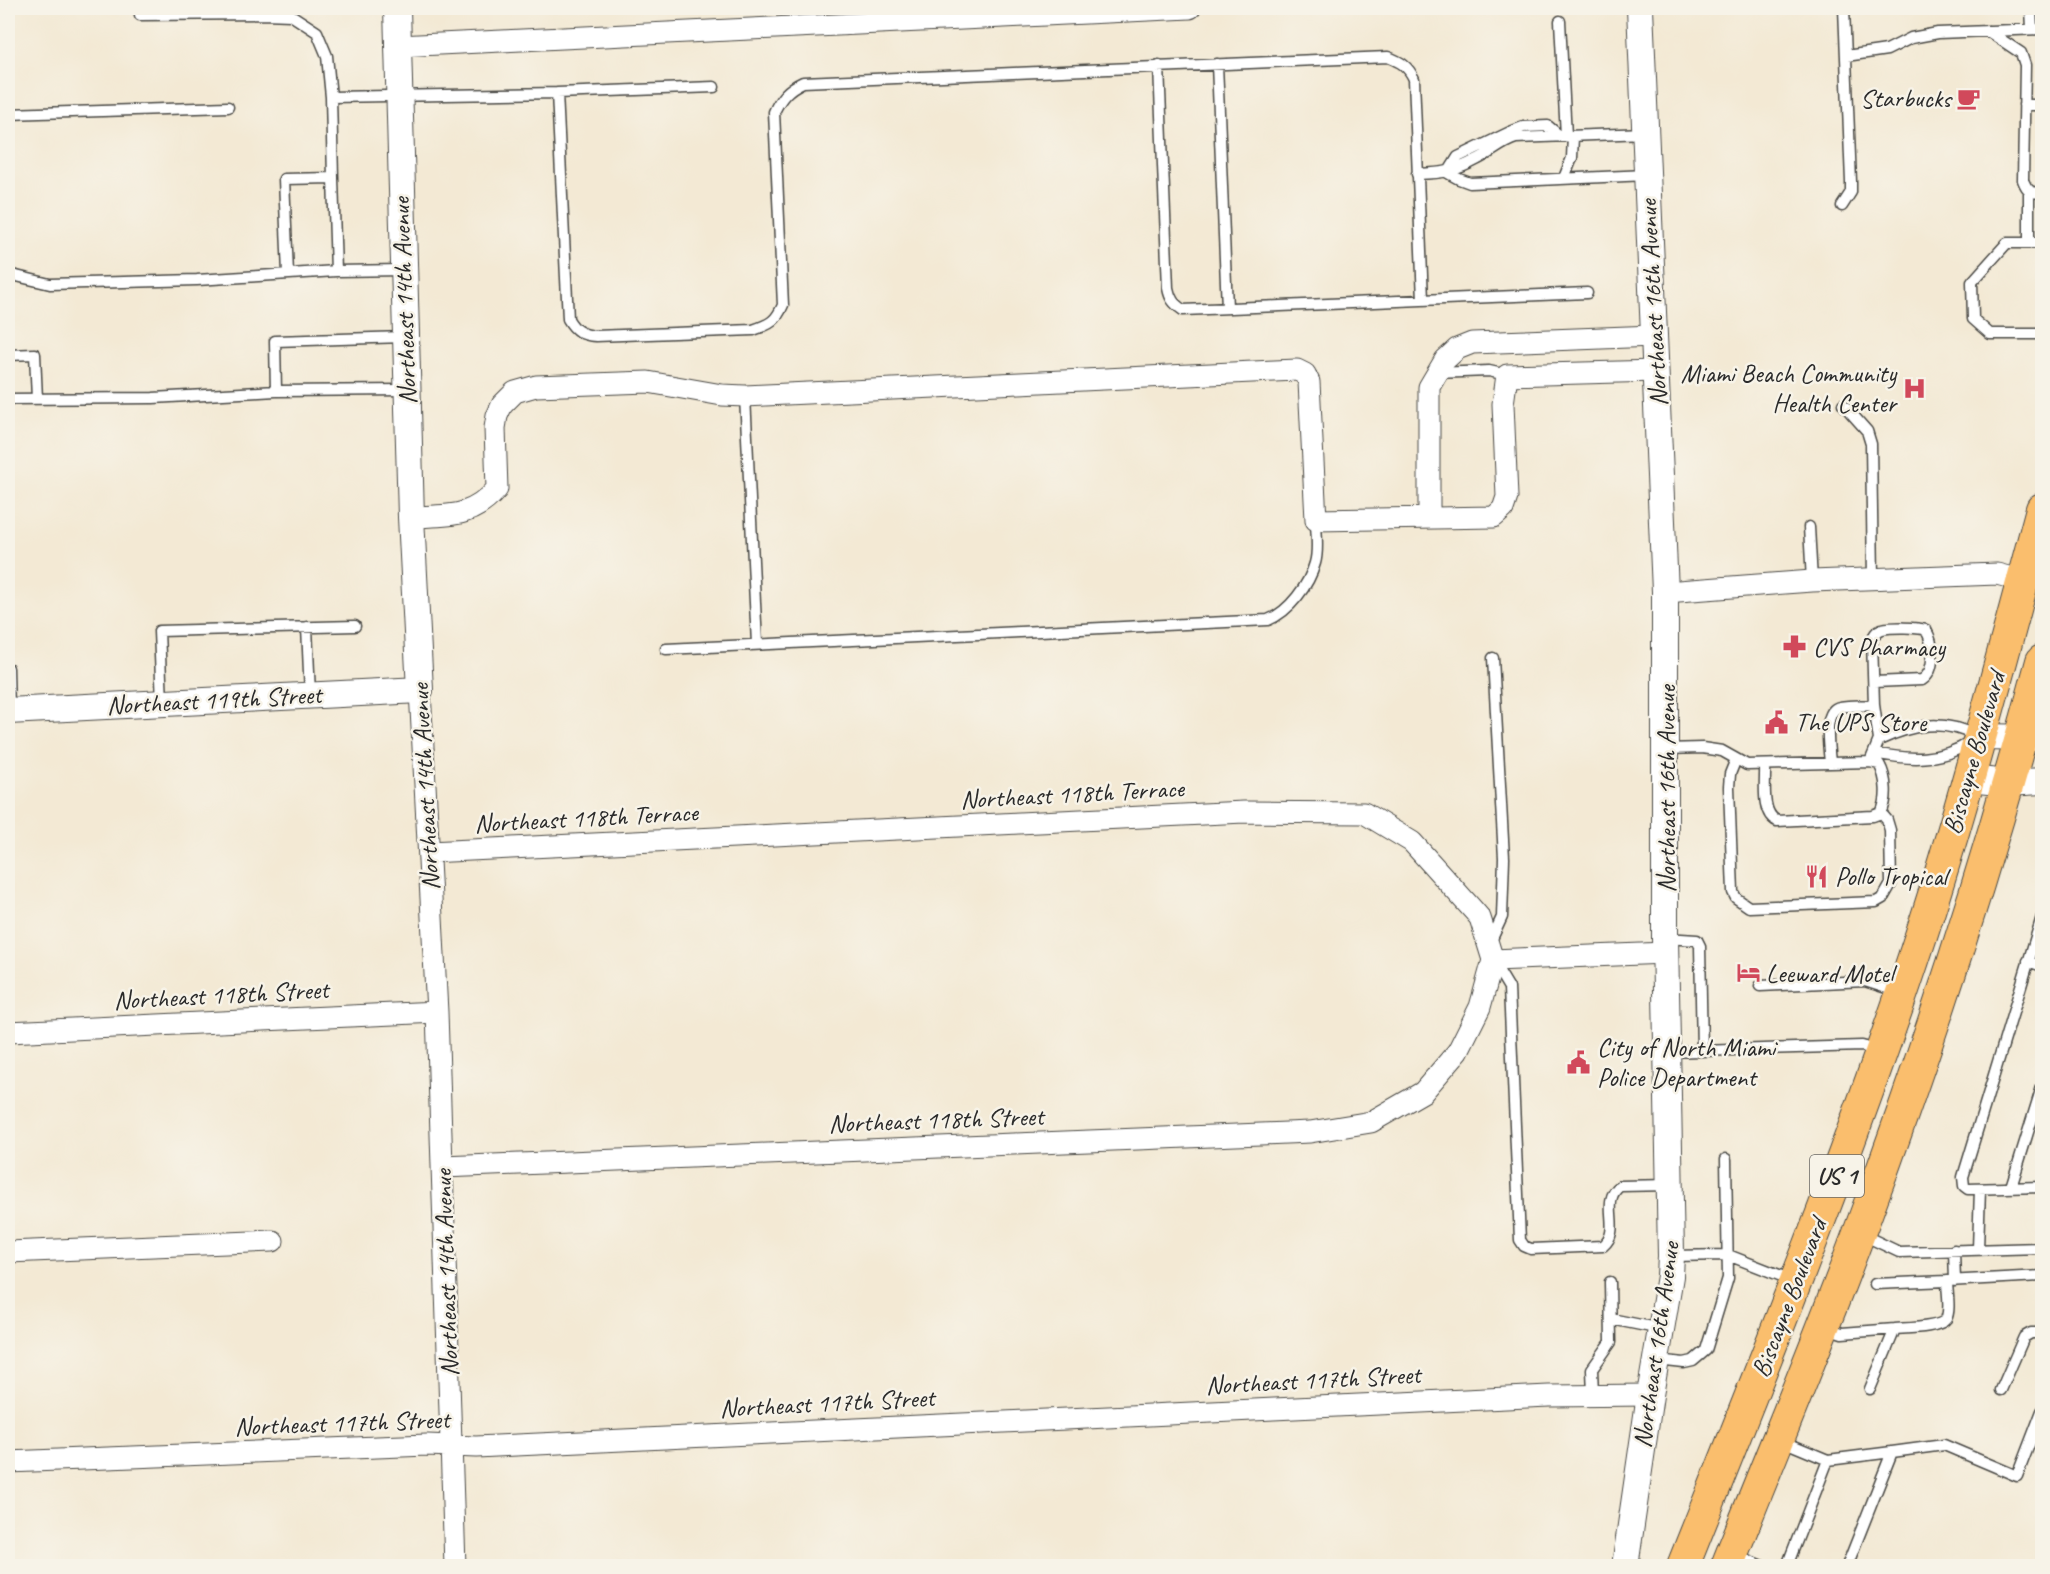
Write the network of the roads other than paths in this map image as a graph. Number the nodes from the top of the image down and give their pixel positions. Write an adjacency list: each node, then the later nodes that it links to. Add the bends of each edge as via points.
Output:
1 (397, 8): 10 (street, Northeast 14th Avenue)
2 (1190, 8): 10 (street)
3 (1640, 8): 22 (street, Northeast 16th Avenue)
4 (1844, 8): 11 (lane)
5 (2031, 8): 8 (lane)
6 (140, 15): 17 (lane, via 291,15 317,32 327,56)
7 (1560, 21): 23 (lane)
8 (2038, 29): 9 (lane)
9 (1988, 31): 11 (lane, via 1938,33 1911,38 1887,50); 18 (lane, via 2021,53 2025,65)
10 (398, 46): 16 (street, Northeast 14th Avenue)
11 (1846, 56): 31 (lane, via 1851,192)
12 (1217, 64): 13 (lane); 25 (lane, via 1388,57 1401,62 1414,79); 40 (lane)
13 (1159, 66): 15 (lane, via 803,82 789,89 774,112 783,305 777,318 753,330 596,336 574,329 568,319); 40 (lane, via 1170,297 1183,310)
14 (714, 87): 15 (lane)
15 (557, 93): 16 (lane)
16 (400, 96): 17 (lane); 34 (street, Northeast 14th Avenue)
17 (331, 97): 27 (lane)
18 (2024, 105): 19 (lane); 29 (lane, via 2023,180)
19 (2043, 105)
20 (228, 107): 21 (lane)
21 (8, 114)
22 (1646, 133): 23 (lane); 26 (street, Northeast 16th Avenue)
23 (1566, 136): 24 (lane, via 1508,140); 28 (lane, via 1572,158)
24 (1448, 173): 25 (lane); 28 (lane, via 1470,183)
25 (1418, 174): 39 (lane)
26 (1647, 175): 28 (lane); 42 (street, Northeast 16th Avenue)
27 (333, 178): 35 (lane); 37 (lane, via 284,179)
28 (1564, 178)
29 (2029, 190): 30 (lane); 32 (lane)
30 (2043, 193)
31 (1842, 206)
32 (2029, 243): 33 (lane); 41 (lane, via 2007,243 1972,282 1973,319 1990,334)
33 (2043, 243)
34 (404, 270): 35 (lane); 43 (street, Northeast 14th Avenue)
35 (336, 271): 37 (lane)
36 (8, 274): 37 (lane, via 50,284)
37 (288, 274)
38 (1587, 293): 39 (lane)
39 (1423, 300): 40 (lane)
40 (1227, 308)
41 (2043, 334)
42 (1654, 336): 44 (street); 46 (street, Northeast 16th Avenue)
43 (405, 337): 50 (street, Northeast 14th Avenue); 51 (lane, via 275,341)
44 (1533, 341): 47 (street, via 1472,343 1456,349); 48 (street)
45 (8, 355): 54 (lane, via 35,354)
46 (1656, 371): 48 (street); 64 (street, Northeast 16th Avenue)
47 (1436, 373): 49 (lane, via 1489,371); 58 (street, via 1429,387)
48 (1535, 374): 49 (street)
49 (1507, 375): 58 (street, via 1503,404 1507,497 1503,509 1494,517)
50 (407, 390): 51 (lane); 57 (street, Northeast 14th Avenue)
51 (276, 392): 54 (lane)
52 (746, 396): 57 (street, via 648,382 536,386 515,392 502,405 496,422 497,489 473,510); 59 (street, via 1297,370 1309,382); 67 (lane)
53 (8, 399): 54 (lane)
54 (37, 399)
55 (1843, 404): 61 (lane, via 1867,431 1870,444)
56 (2043, 509): 63 (main road, Biscayne Boulevard / US 1)
57 (411, 517): 73 (street, Northeast 14th Avenue)
58 (1429, 518): 59 (street)
59 (1316, 520): 67 (lane, via 1316,561 1310,578 1277,617 1268,620)
60 (1809, 527): 62 (lane)
61 (1873, 578): 62 (street); 63 (street, via 1997,574)
62 (1812, 581): 64 (street)
63 (2023, 581): 78 (main road, Biscayne Boulevard / US 1)
64 (1665, 592): 81 (street, Northeast 16th Avenue)
65 (355, 626): 66 (lane)
66 (307, 627): 74 (lane); 75 (lane, via 159,631)
67 (757, 644): 68 (lane)
68 (666, 649)
69 (1492, 658): 93 (lane, via 1504,858 1502,917)
70 (2043, 661): 79 (main road, Biscayne Boulevard / US 1)
71 (8, 668): 77 (lane)
72 (1874, 682): 72 (lane, via 1875,633 1881,629 1926,630 1930,638 1928,676 1922,680); 76 (lane)
73 (420, 690): 74 (street, Northeast 119th Street); 90 (street, Northeast 14th Avenue)
74 (310, 695): 75 (street, Northeast 119th Street)
75 (162, 703): 77 (street, Northeast 119th Street)
76 (1874, 705): 80 (lane); 84 (lane, via 1838,707 1832,711 1828,719)
77 (8, 711)
78 (1979, 737): 79 (street); 80 (lane, via 1949,725 1926,725 1899,730); 82 (lane, via 1940,757); 86 (main road, Biscayne Boulevard / US 1)
79 (2032, 738): 88 (main road, Biscayne Boulevard / US 1)
80 (1879, 740): 82 (lane)
81 (1666, 749): 83 (lane, via 1702,748); 92 (street, Northeast 16th Avenue)
82 (1872, 757): 84 (lane); 89 (lane, via 1884,772 1885,805)
83 (1736, 759): 85 (lane, via 1747,765); 89 (lane, via 1729,787 1733,892 1749,907 1876,902 1883,898 1892,884 1890,830)
84 (1830, 763): 85 (lane)
85 (1765, 765): 89 (lane, via 1767,810 1770,818 1777,821)
86 (1968, 779): 88 (street); 97 (main road, Biscayne Boulevard / US 1)
87 (2043, 781): 88 (street)
88 (2009, 783): 110 (main road, Biscayne Boulevard / US 1, via 1946,989)
89 (1881, 813)
90 (429, 852): 93 (street, Northeast 118th Terrace, via 1244,812 1364,813 1412,842 1480,918); 98 (street, Northeast 14th Avenue)
91 (2043, 917): 94 (lane)
92 (1665, 945): 93 (street); 100 (lane, via 1691,938 1700,946); 101 (street, Northeast 16th Avenue)
93 (1491, 953): 105 (street, Northeast 118th Street, via 1480,1007 1458,1051 1423,1092 1371,1122 1310,1132); 106 (lane, via 1509,988 1520,1240 1524,1246 1603,1246 1612,1235 1614,1191 1620,1186)
94 (2028, 962): 95 (lane); 109 (lane, via 1963,1172 1964,1186)
95 (2043, 966)
96 (1760, 986): 97 (lane, via 1865,981)
97 (1902, 993): 102 (main road, Biscayne Boulevard / US 1)
98 (437, 1012): 99 (street, Northeast 118th Street); 105 (street, Northeast 14th Avenue)
99 (8, 1032)
100 (1702, 1051): 101 (lane); 102 (lane, via 1862,1046)
101 (1667, 1052): 106 (street, Northeast 16th Avenue)
102 (1881, 1052): 121 (main road, Biscayne Boulevard / US 1)
103 (2043, 1087): 107 (lane)
104 (1726, 1159): 117 (lane)
105 (442, 1167): 135 (street, Northeast 14th Avenue)
106 (1671, 1185): 116 (street, Northeast 16th Avenue)
107 (2011, 1187): 108 (lane); 109 (lane)
108 (2043, 1187)
109 (1980, 1189): 113 (lane)
110 (1859, 1233): 114 (lane, via 1899,1252); 124 (main road, Biscayne Boulevard / US 1)
111 (273, 1241): 115 (street)
112 (2043, 1248): 113 (lane)
113 (1978, 1249): 114 (lane)
114 (1954, 1250): 119 (lane)
115 (8, 1252)
116 (1671, 1256): 117 (lane); 125 (street, Northeast 16th Avenue)
117 (1728, 1256): 121 (lane); 128 (lane, via 1728,1278 1706,1350 1684,1363)
118 (2043, 1276): 119 (lane)
119 (1951, 1281): 122 (lane); 126 (lane, via 1945,1320 1939,1325)
120 (1610, 1282): 123 (lane)
121 (1796, 1282): 142 (main road, Biscayne Boulevard / US 1)
122 (1875, 1284)
123 (1611, 1319): 125 (lane); 131 (lane, via 1611,1342 1592,1370)
124 (1822, 1327): 126 (lane, via 1842,1333); 134 (main road, Biscayne Boulevard / US 1)
125 (1661, 1329): 128 (street, Northeast 16th Avenue)
126 (1895, 1329): 129 (lane)
127 (2043, 1333): 130 (lane, via 2024,1337)
128 (1655, 1360): 132 (street, Northeast 16th Avenue)
129 (1870, 1389)
130 (2001, 1390)
131 (1593, 1395): 132 (street, Northeast 117th Street); 135 (street, Northeast 117th Street)
132 (1650, 1395): 141 (street, Northeast 16th Avenue)
133 (2043, 1411): 136 (lane, via 2017,1476 1944,1445)
134 (1778, 1439): 137 (lane); 139 (main road, Biscayne Boulevard / US 1)
135 (451, 1446): 138 (street, Northeast 117th Street); 140 (street, Northeast 14th Avenue)
136 (1892, 1452): 137 (lane); 145 (lane)
137 (1828, 1460): 144 (lane)
138 (8, 1462)
139 (1730, 1560): 143 (lane)
140 (455, 1566)
141 (1625, 1566)
142 (1683, 1566)
143 (1762, 1566)
144 (1787, 1566)
145 (1847, 1566)

